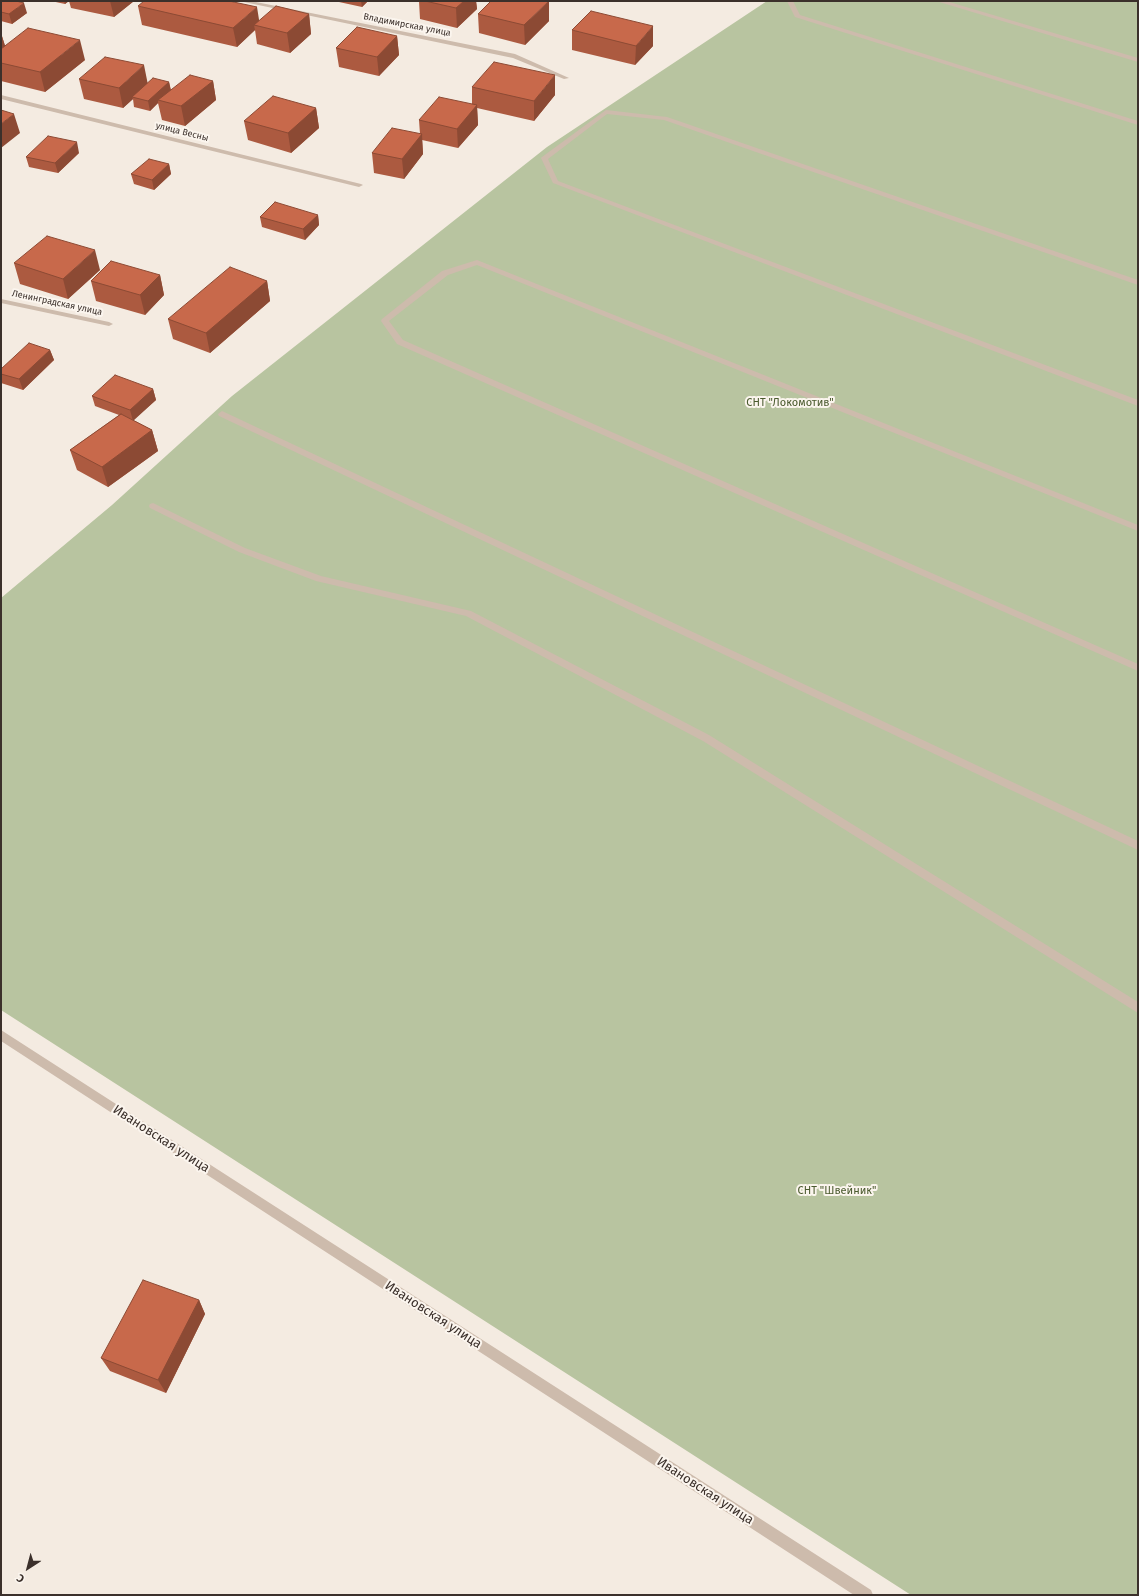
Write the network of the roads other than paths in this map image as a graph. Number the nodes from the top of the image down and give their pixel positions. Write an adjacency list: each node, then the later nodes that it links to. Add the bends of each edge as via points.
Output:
1 (242, 1): 5 (street, Владимирская улица, via 516,56)
2 (790, 1): 7 (street, via 797,16)
3 (939, 1): 4 (street)
4 (1138, 60)
5 (566, 78)
6 (1, 97): 8 (street, улица Весны)
7 (1138, 122)
8 (359, 186)
9 (1138, 283): 12 (street, via 665,118 606,112 544,158 555,182)
10 (1, 301): 11 (street, Ленинградская улица)
11 (109, 324)
12 (1138, 403)
13 (222, 414): 17 (street)
14 (153, 506): 18 (street, via 242,550 319,579 468,613 706,738)
15 (1138, 528): 16 (street, via 477,262 445,273 385,321 400,342)
16 (1138, 668)
17 (1138, 846)
18 (1138, 1008)
19 (1, 1035): 20 (street, Ивановская улица)
20 (866, 1595)

